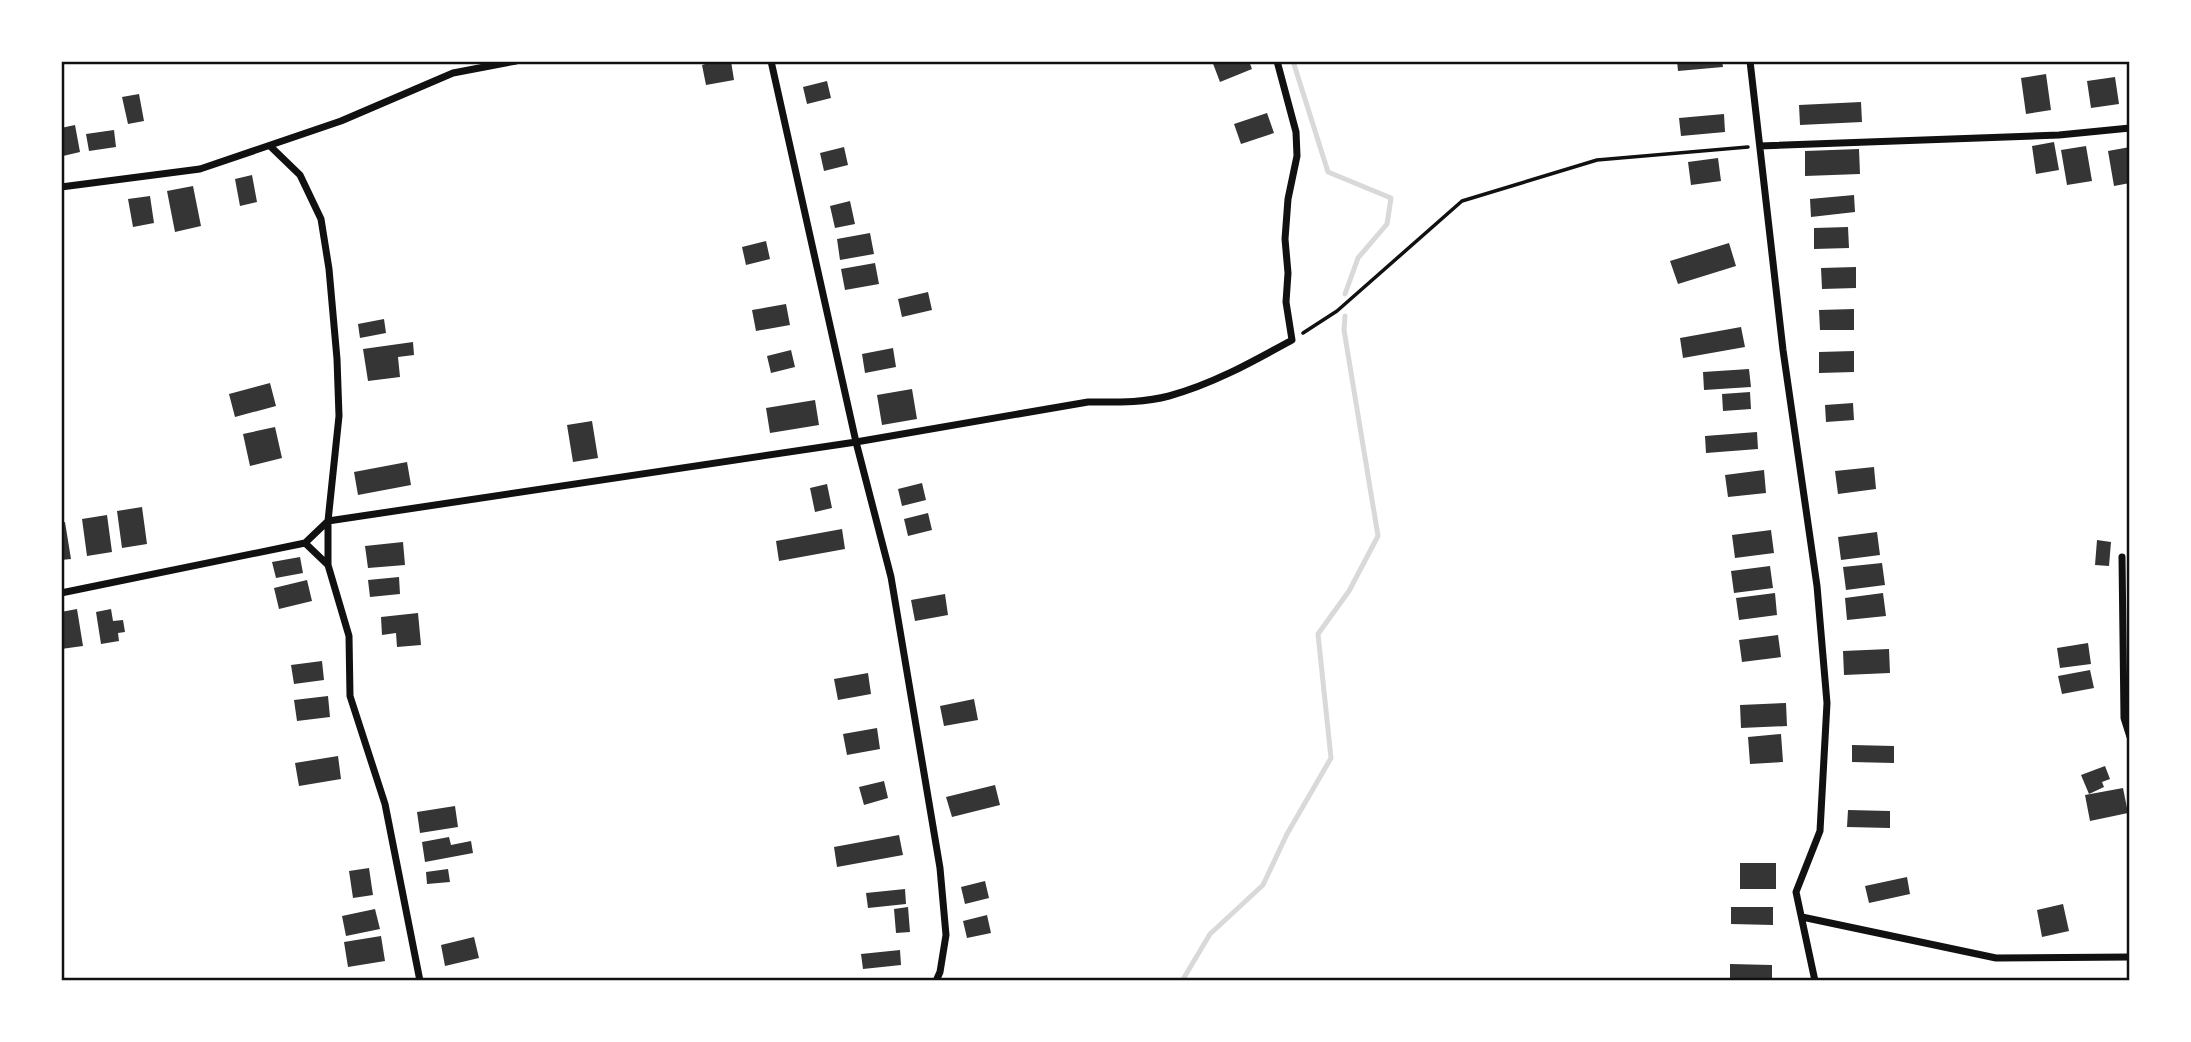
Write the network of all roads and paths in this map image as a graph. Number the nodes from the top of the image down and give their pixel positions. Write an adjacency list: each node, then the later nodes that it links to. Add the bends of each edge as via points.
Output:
1 (516, 61): 6 (street, via 453,73)
2 (771, 61): 10 (street)
3 (1277, 61): 9 (street, via 1296,132 1285,239)
4 (1750, 61): 7 (street)
5 (2130, 128): 7 (street, via 2059,135)
6 (270, 146): 8 (street, via 200,169); 11 (street, via 300,174 321,219 329,268 339,416)
7 (1760, 146): 9 (path, via 1597,160 1462,201 1337,311); 17 (street, via 1817,586 1827,703 1820,831 1796,892)
8 (61, 187)
9 (1292, 340): 10 (street, via 1232,373 1169,396 1127,403 1088,402)
10 (856, 442): 11 (street); 20 (street, via 891,577 940,867 946,935)
11 (328, 521): 12 (street); 14 (street)
12 (305, 543): 14 (street); 15 (street)
13 (2122, 557): 16 (street, via 2124,718)
14 (328, 565): 19 (street, via 349,636 350,696 385,804)
15 (61, 593)
16 (2130, 737)
17 (1802, 917): 18 (street, via 1996,958); 21 (street)
18 (2130, 957)
19 (420, 981)
20 (936, 981)
21 (1815, 981)

